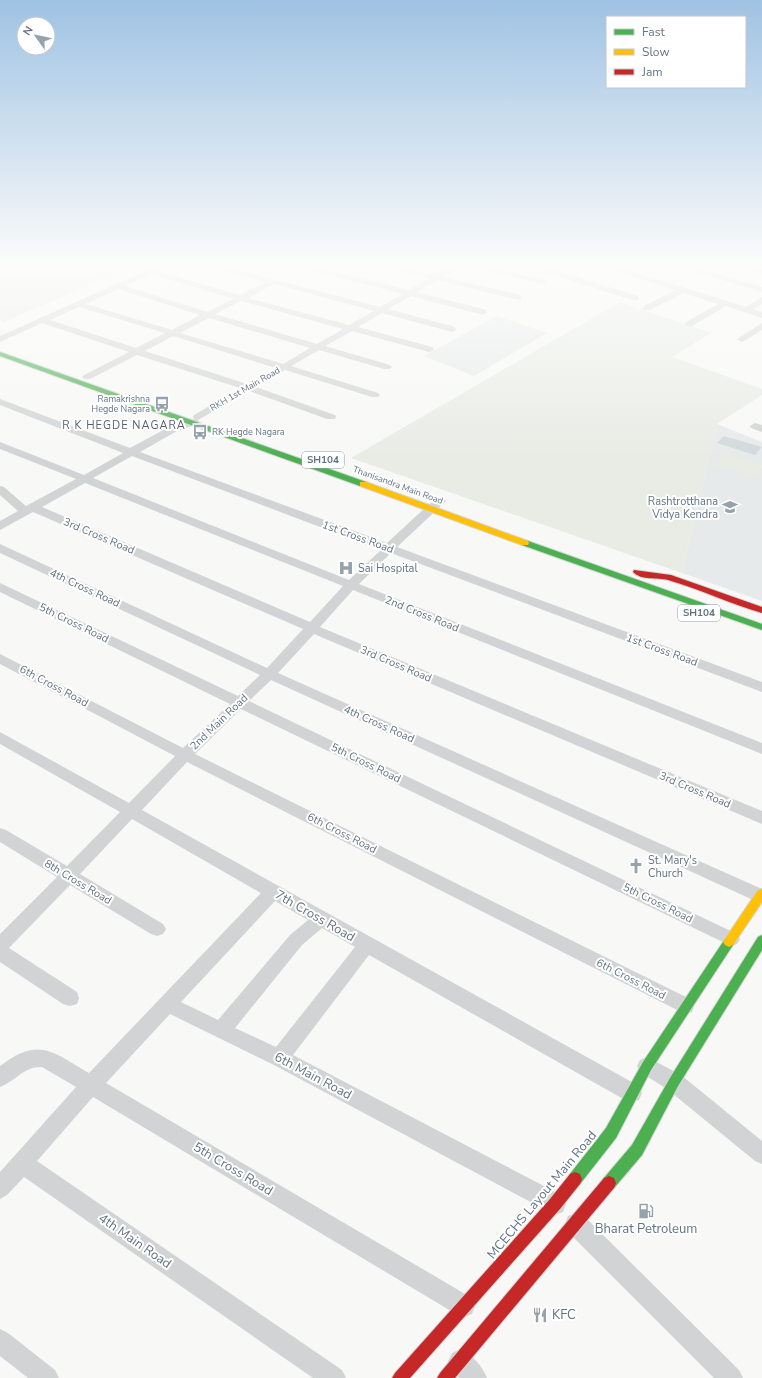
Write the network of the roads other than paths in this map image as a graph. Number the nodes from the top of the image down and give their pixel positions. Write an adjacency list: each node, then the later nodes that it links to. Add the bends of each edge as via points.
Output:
1 (21, 329): 10 (street)
2 (69, 329): 15 (street)
3 (165, 329): 9 (street)
4 (179, 329): 9 (street)
5 (257, 329): 13 (street)
6 (348, 329): 13 (street, RKH 1st Main Road)
7 (355, 329): 14 (street)
8 (757, 329): 11 (street)
9 (174, 332): 15 (street); 17 (street)
10 (0, 339)
11 (741, 339)
12 (0, 347): 19 (main road, Thanisandra Main Road / SH104)
13 (317, 347): 17 (street, RKH 1st Main Road); 18 (street)
14 (429, 349)
15 (136, 352): 19 (street); 20 (street)
16 (0, 354): 24 (main road, Thanisandra Main Road / SH104)
17 (284, 367): 20 (street, RKH 1st Main Road); 21 (street)
18 (387, 367)
19 (87, 377): 24 (main road, Thanisandra Main Road / SH104)
20 (248, 388): 23 (street); 24 (street, RKH 1st Main Road)
21 (375, 396)
22 (0, 402): 27 (street, 1st Cross Road)
23 (331, 416)
24 (191, 418): 25 (main road, Thanisandra Main Road / SH104); 27 (street, RKH 1st Main Road)
25 (209, 424): 28 (main road, Thanisandra Main Road / SH104); 31 (main road, Thanisandra Main Road / SH104)
26 (0, 445): 29 (street, 2nd Cross Road)
27 (130, 452): 29 (street, RKH 1st Main Road); 35 (street, 1st Cross Road)
28 (322, 459)
29 (82, 479): 32 (street, RKH 1st Main Road); 39 (street, 2nd Cross Road)
30 (0, 489): 32 (street, 3rd Cross Road)
31 (438, 503): 35 (street, 2nd Main Road); 38 (main road, Thanisandra Main Road / SH104)
32 (28, 509): 33 (street, RKH 1st Main Road); 44 (street, 3rd Cross Road)
33 (0, 526)
34 (0, 548): 47 (street, 4th Cross Road)
35 (390, 549): 39 (street, 2nd Main Road); 48 (street, 1st Cross Road)
36 (630, 570): 37 (main road, SH104)
37 (645, 575): 41 (main road, SH104, via 668,578); 42 (main road, SH104)
38 (641, 585): 43 (main road, SH104); 45 (main road, Thanisandra Main Road / SH104, via 651,596)
39 (351, 586): 44 (street, 2nd Main Road); 51 (street, 2nd Cross Road)
40 (0, 588): 49 (street, 5th Cross Road)
41 (762, 610)
42 (762, 618)
43 (762, 627)
44 (312, 628): 47 (street, 2nd Main Road); 54 (street, 3rd Cross Road)
45 (762, 634)
46 (0, 658): 52 (street, 6th Cross Road)
47 (269, 674): 49 (street, 2nd Main Road); 58 (street, 4th Cross Road)
48 (762, 688)
49 (239, 702): 52 (street, 2nd Main Road); 61 (street, 5th Cross Road)
50 (0, 737): 53 (street, 7th Cross Road)
51 (762, 749)
52 (186, 755): 53 (street, 2nd Main Road); 68 (street, 6th Cross Road)
53 (132, 812): 56 (street, 2nd Main Road); 57 (street, 7th Cross Road)
54 (762, 818)
55 (0, 834): 56 (street, 8th Cross Road)
56 (68, 876): 60 (street, 8th Cross Road); 64 (street, 2nd Main Road)
57 (273, 892): 59 (street, 7th Cross Road); 67 (street)
58 (761, 895): 61 (main road, MCECHS Layout Main Road)
59 (321, 919): 63 (street, 7th Cross Road); 69 (street, via 296,940)
60 (157, 929)
61 (731, 939): 68 (main road, MCECHS Layout Main Road)
62 (762, 940): 73 (main road)
63 (367, 945): 70 (street); 75 (street, 7th Cross Road)
64 (0, 946)
65 (0, 952): 66 (street)
66 (70, 998)
67 (168, 1004): 69 (street, 6th Main Road); 74 (street)
68 (685, 1006): 71 (main road, MCECHS Layout Main Road)
69 (221, 1031): 70 (street, 6th Main Road)
70 (279, 1058): 79 (street, 6th Main Road)
71 (647, 1066): 73 (street); 75 (main road, MCECHS Layout Main Road)
72 (0, 1078): 74 (street, 5th Cross Road, via 22,1062 34,1057 45,1058)
73 (674, 1082): 76 (street); 80 (main road, via 637,1150)
74 (91, 1085): 77 (street); 81 (street, 5th Cross Road)
75 (632, 1093): 79 (main road, MCECHS Layout Main Road, via 611,1133)
76 (762, 1154)
77 (22, 1163): 78 (street); 85 (street, 4th Main Road)
78 (0, 1188)
79 (555, 1204): 81 (main road, MCECHS Layout Main Road)
80 (576, 1224): 83 (main road); 88 (street)
81 (464, 1306): 86 (main road, MCECHS Layout Main Road)
82 (0, 1341): 84 (street)
83 (453, 1369): 87 (street)
84 (47, 1378)
85 (334, 1378)
86 (400, 1378)
87 (475, 1378)
88 (731, 1378)

